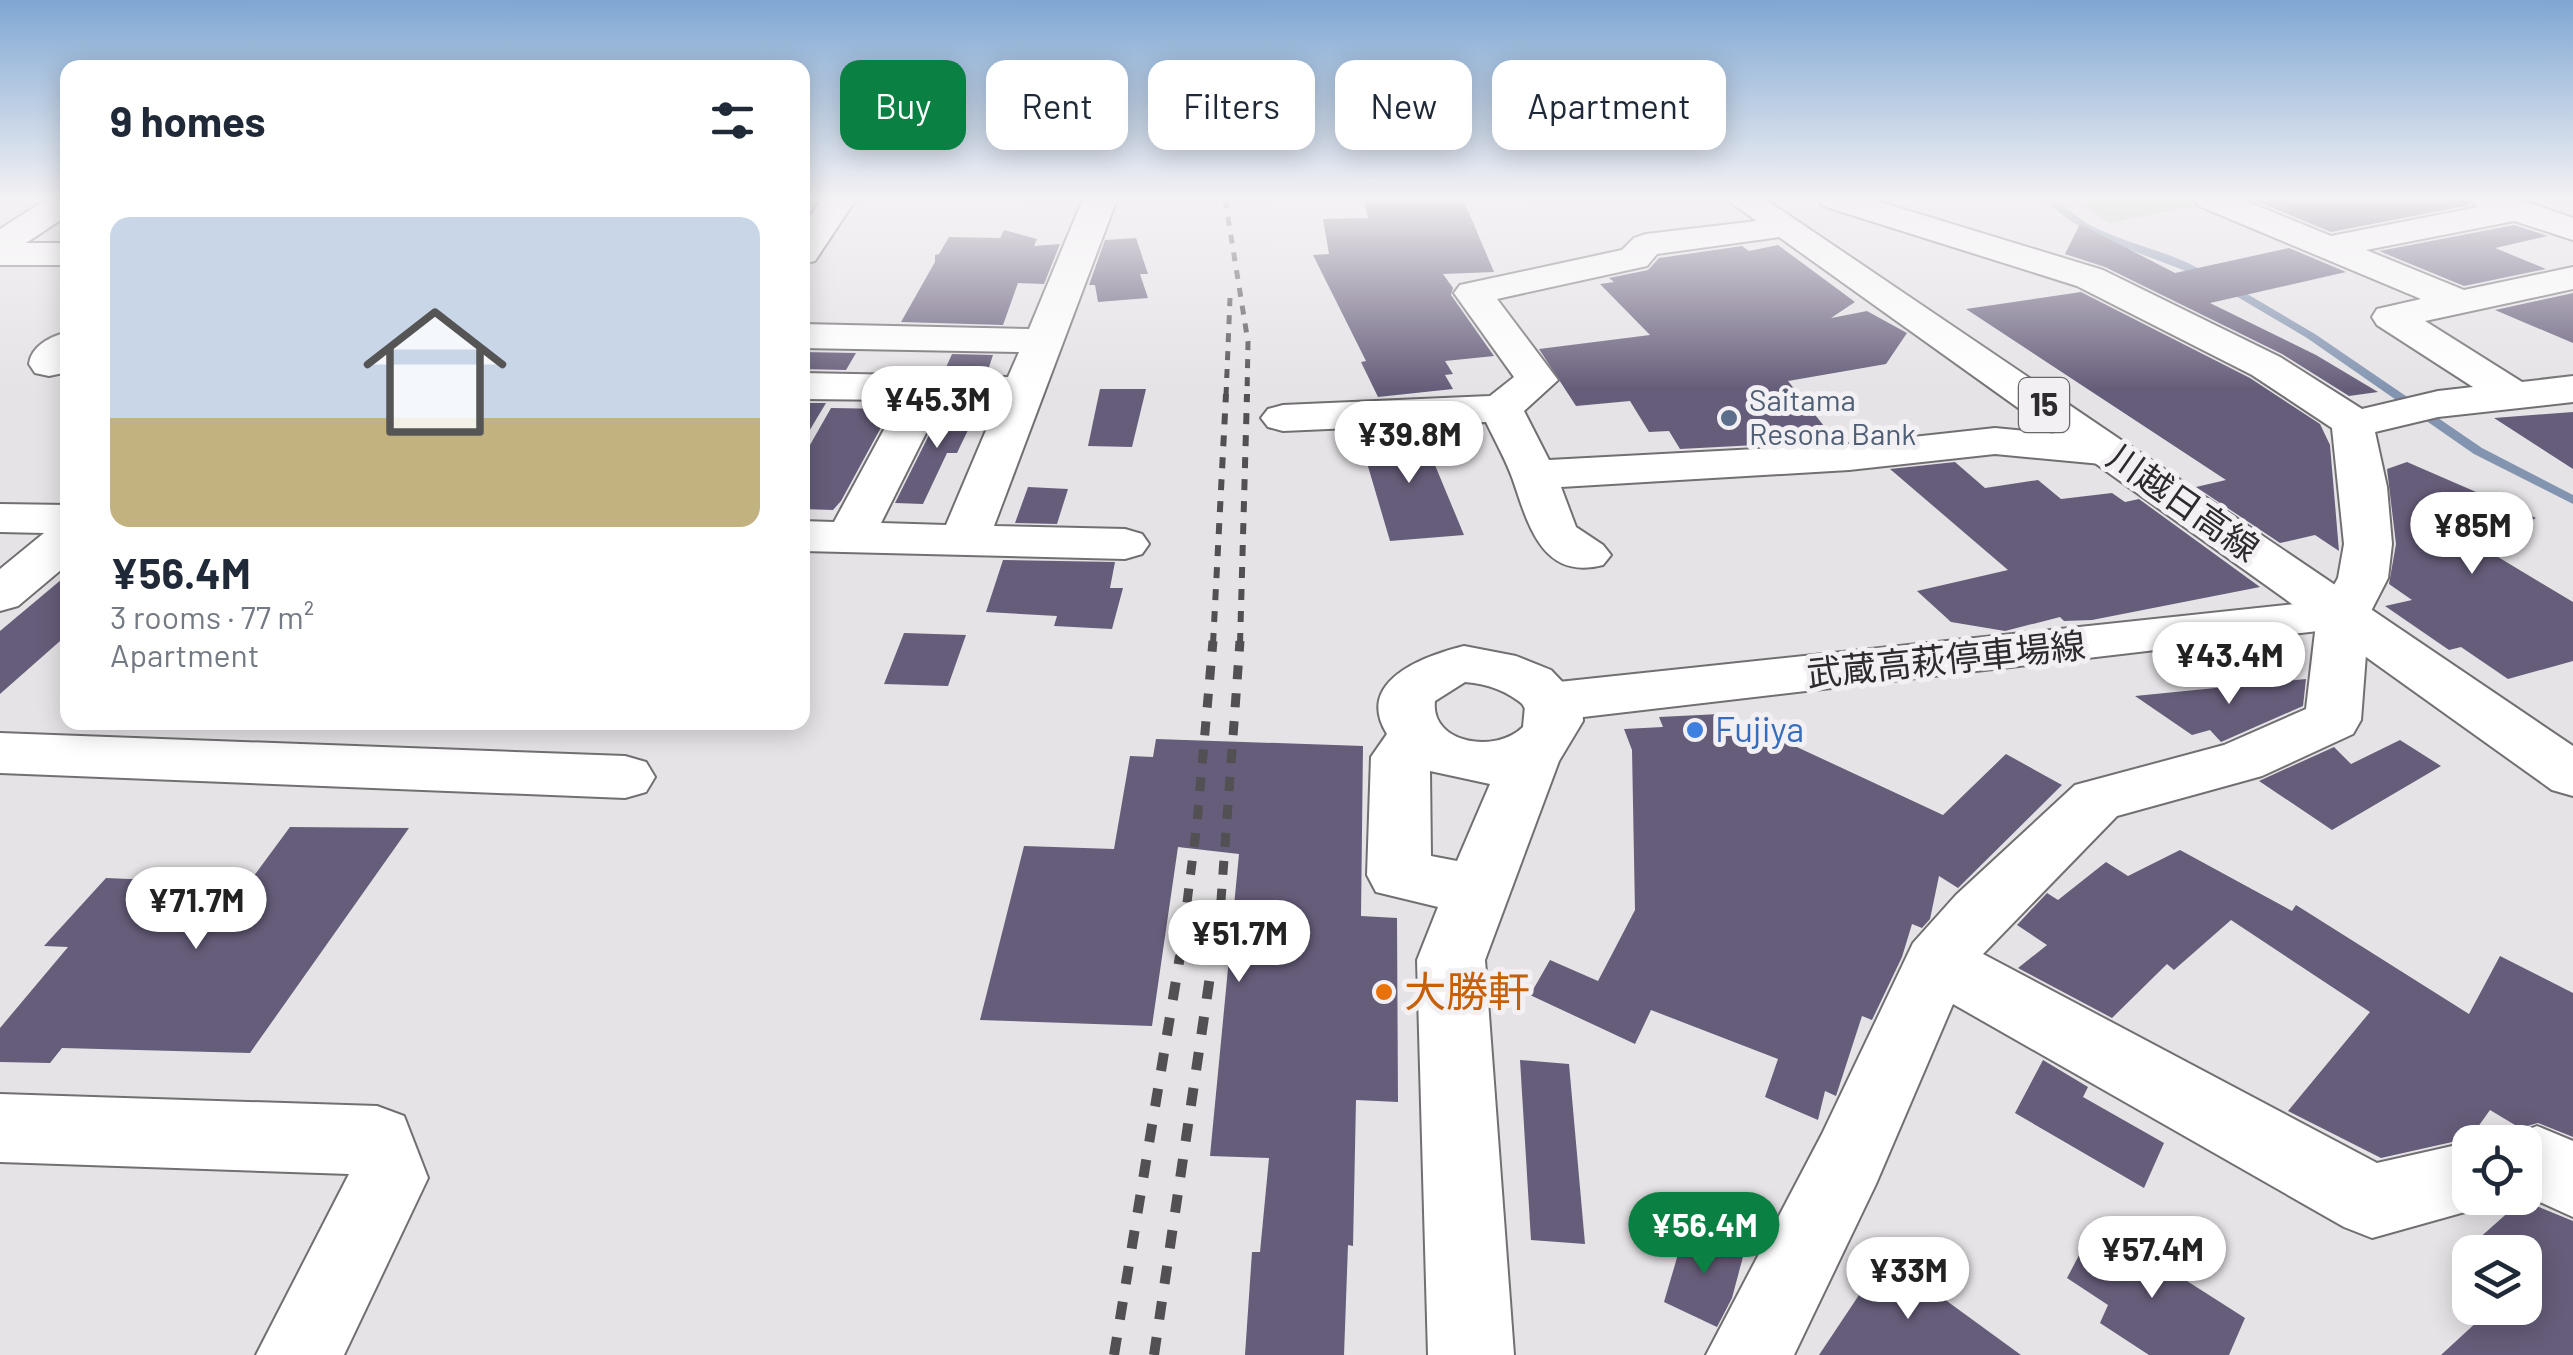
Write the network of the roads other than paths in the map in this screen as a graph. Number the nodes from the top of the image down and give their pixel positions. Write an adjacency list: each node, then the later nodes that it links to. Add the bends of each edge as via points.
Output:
1 (1075, 262): 9 (street)
2 (1615, 262): 17 (street, via 1474,293 1537,380)
3 (1836, 262): 20 (street, 川越日高線 / 15)
4 (2039, 262): 19 (street, via 2090,278 2266,366)
5 (2365, 262): 7 (street)
6 (2573, 278): 7 (street)
7 (2462, 303): 16 (street, via 2391,318)
8 (810, 336): 9 (street)
9 (1044, 341): 15 (street)
10 (60, 350): 11 (street, via 49,358 49,364)
11 (60, 364)
12 (810, 386): 13 (street)
13 (928, 388): 15 (street); 24 (street)
14 (2573, 389): 16 (street)
15 (1025, 390): 25 (street)
16 (2514, 394): 19 (street)
17 (1502, 408): 18 (street); 21 (street)
18 (1284, 418)
19 (2356, 424): 30 (street, via 2368,544 2363,578)
20 (2112, 452): 21 (street, via 1995,441 1849,457); 30 (street, 川越日高線 / 15)
21 (1534, 475): 28 (street, via 1556,535)
22 (0, 518): 23 (street)
23 (60, 519)
24 (826, 536): 25 (street)
25 (964, 540): 26 (street)
26 (1125, 544)
27 (60, 545): 29 (street)
28 (1586, 555)
29 (0, 596)
30 (2343, 615): 31 (street, 武蔵高萩停車場線); 34 (street, 川越日高線 / 15); 37 (street, via 2333,720 2241,761 2096,800)
31 (1541, 727): 32 (street, via 1494,763 1431,748); 32 (street, via 1529,679 1487,664 1442,668 1412,689 1406,704); 36 (street)
32 (1417, 736): 36 (street, via 1400,757 1399,875)
33 (0, 753): 35 (street)
34 (2573, 775)
35 (626, 777)
36 (1477, 890): 43 (street, via 1452,960)
37 (1937, 962): 41 (street, via 2372,1201); 44 (street)
38 (0, 1128): 42 (street, via 377,1140 389,1178)
39 (2542, 1165): 40 (street)
40 (2573, 1181)
41 (2452, 1182)
42 (298, 1355)
43 (1471, 1355)
44 (1749, 1355)

